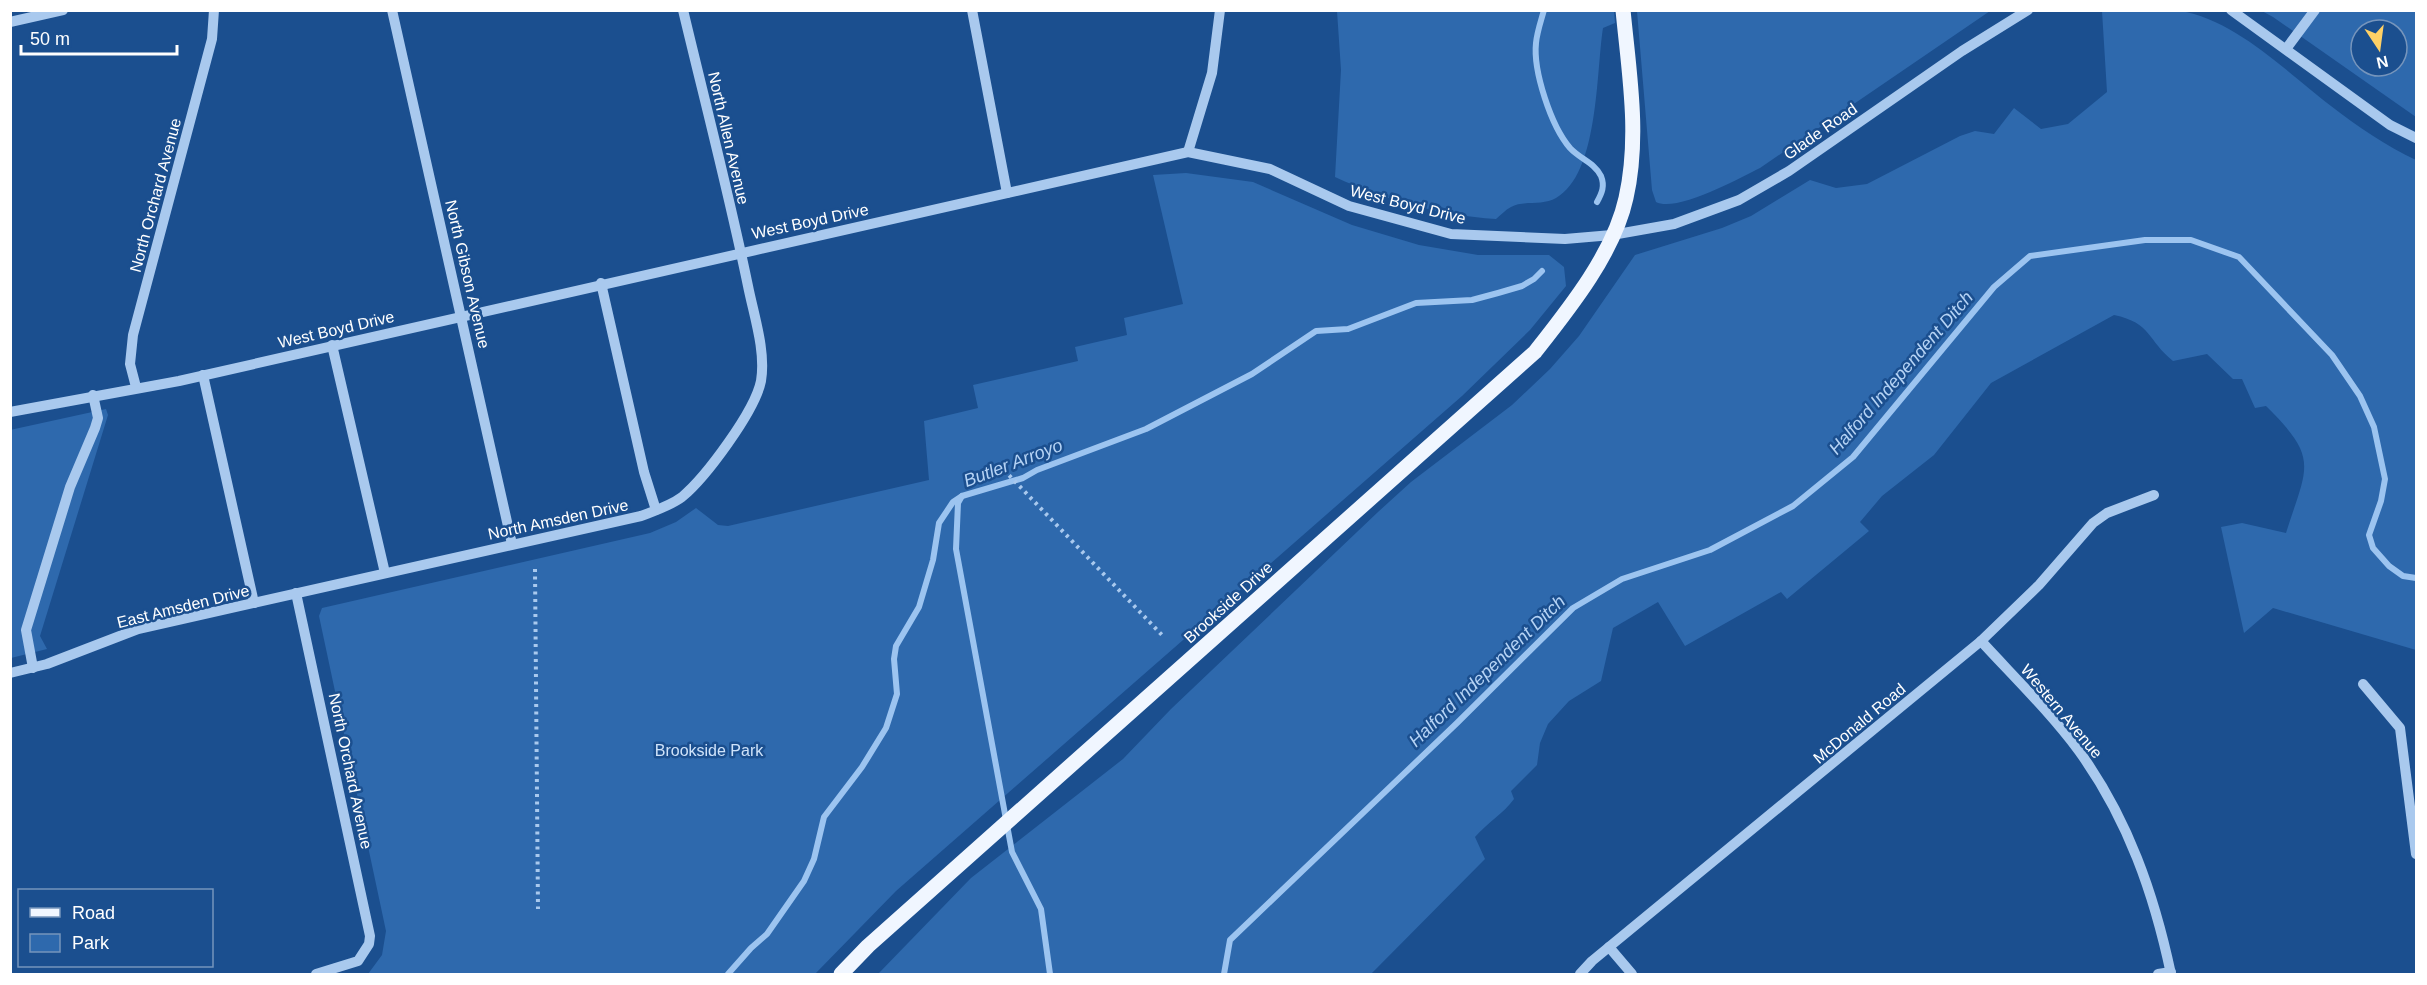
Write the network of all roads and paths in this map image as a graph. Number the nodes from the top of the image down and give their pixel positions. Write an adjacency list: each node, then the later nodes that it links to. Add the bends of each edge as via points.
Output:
1 (63, 10): 11 (street)
2 (214, 10): 23 (street, North Orchard Avenue, via 212,39 133,335 130,364)
3 (392, 10): 19 (street, North Gibson Avenue)
4 (683, 10): 17 (street, North Allen Avenue)
5 (972, 10): 15 (street)
6 (1220, 10): 14 (street, via 1212,73)
7 (1623, 10): 16 (main road, Brookside Drive, via 1632,163 1626,201)
8 (2028, 10): 16 (street, Glade Road, via 1789,171 1739,200 1674,224)
9 (2230, 10): 12 (street)
10 (2315, 10): 12 (street)
11 (10, 22)
12 (2286, 49): 13 (street, via 2390,125)
13 (2416, 138)
14 (1188, 152): 15 (street, West Boyd Drive); 16 (street, West Boyd Drive, via 1270,169 1348,206 1450,234 1565,239)
15 (1007, 193): 17 (street, West Boyd Drive)
16 (1612, 235): 45 (main road, Brookside Drive, via 1589,278 1535,352 877,938)
17 (741, 252): 18 (street, West Boyd Drive); 22 (street, North Allen Avenue, via 759,340)
18 (601, 283): 19 (street, West Boyd Drive); 28 (street)
19 (462, 315): 20 (street, West Boyd Drive); 29 (street, North Gibson Avenue)
20 (332, 345): 21 (street, West Boyd Drive); 31 (street)
21 (203, 375): 23 (street, West Boyd Drive); 33 (street)
22 (761, 379): 28 (street, North Amsden Drive, via 747,414 698,482 680,498)
23 (136, 387): 24 (street, West Boyd Drive)
24 (93, 396): 25 (street, West Boyd Drive); 36 (street, via 98,418 70,487 26,630)
25 (10, 412)
26 (1004, 470): 34 (path)
27 (2154, 495): 35 (street, McDonald Road, via 2107,513 2093,523 2039,585)
28 (656, 510): 29 (street, North Amsden Drive)
29 (512, 544): 31 (street, North Amsden Drive)
30 (535, 569): 41 (path)
31 (385, 573): 32 (street, North Amsden Drive)
32 (297, 593): 33 (street, East Amsden Drive); 44 (street, North Orchard Avenue, via 369,924 369,944 364,954 350,966)
33 (254, 603): 36 (street, East Amsden Drive, via 138,629)
34 (1162, 635)
35 (1981, 641): 42 (street, McDonald Road); 43 (street, Western Avenue, via 2056,723 2103,789 2142,868)
36 (33, 668): 37 (street, East Amsden Drive)
37 (10, 673)
38 (2363, 684): 39 (street, via 2400,728)
39 (2416, 827): 40 (street)
40 (2416, 854)
41 (538, 909)
42 (1609, 947): 46 (street, McDonald Road); 47 (street)
43 (2171, 973): 48 (street)
44 (316, 975)
45 (841, 975)
46 (1580, 975)
47 (1632, 975)
48 (2158, 975)

